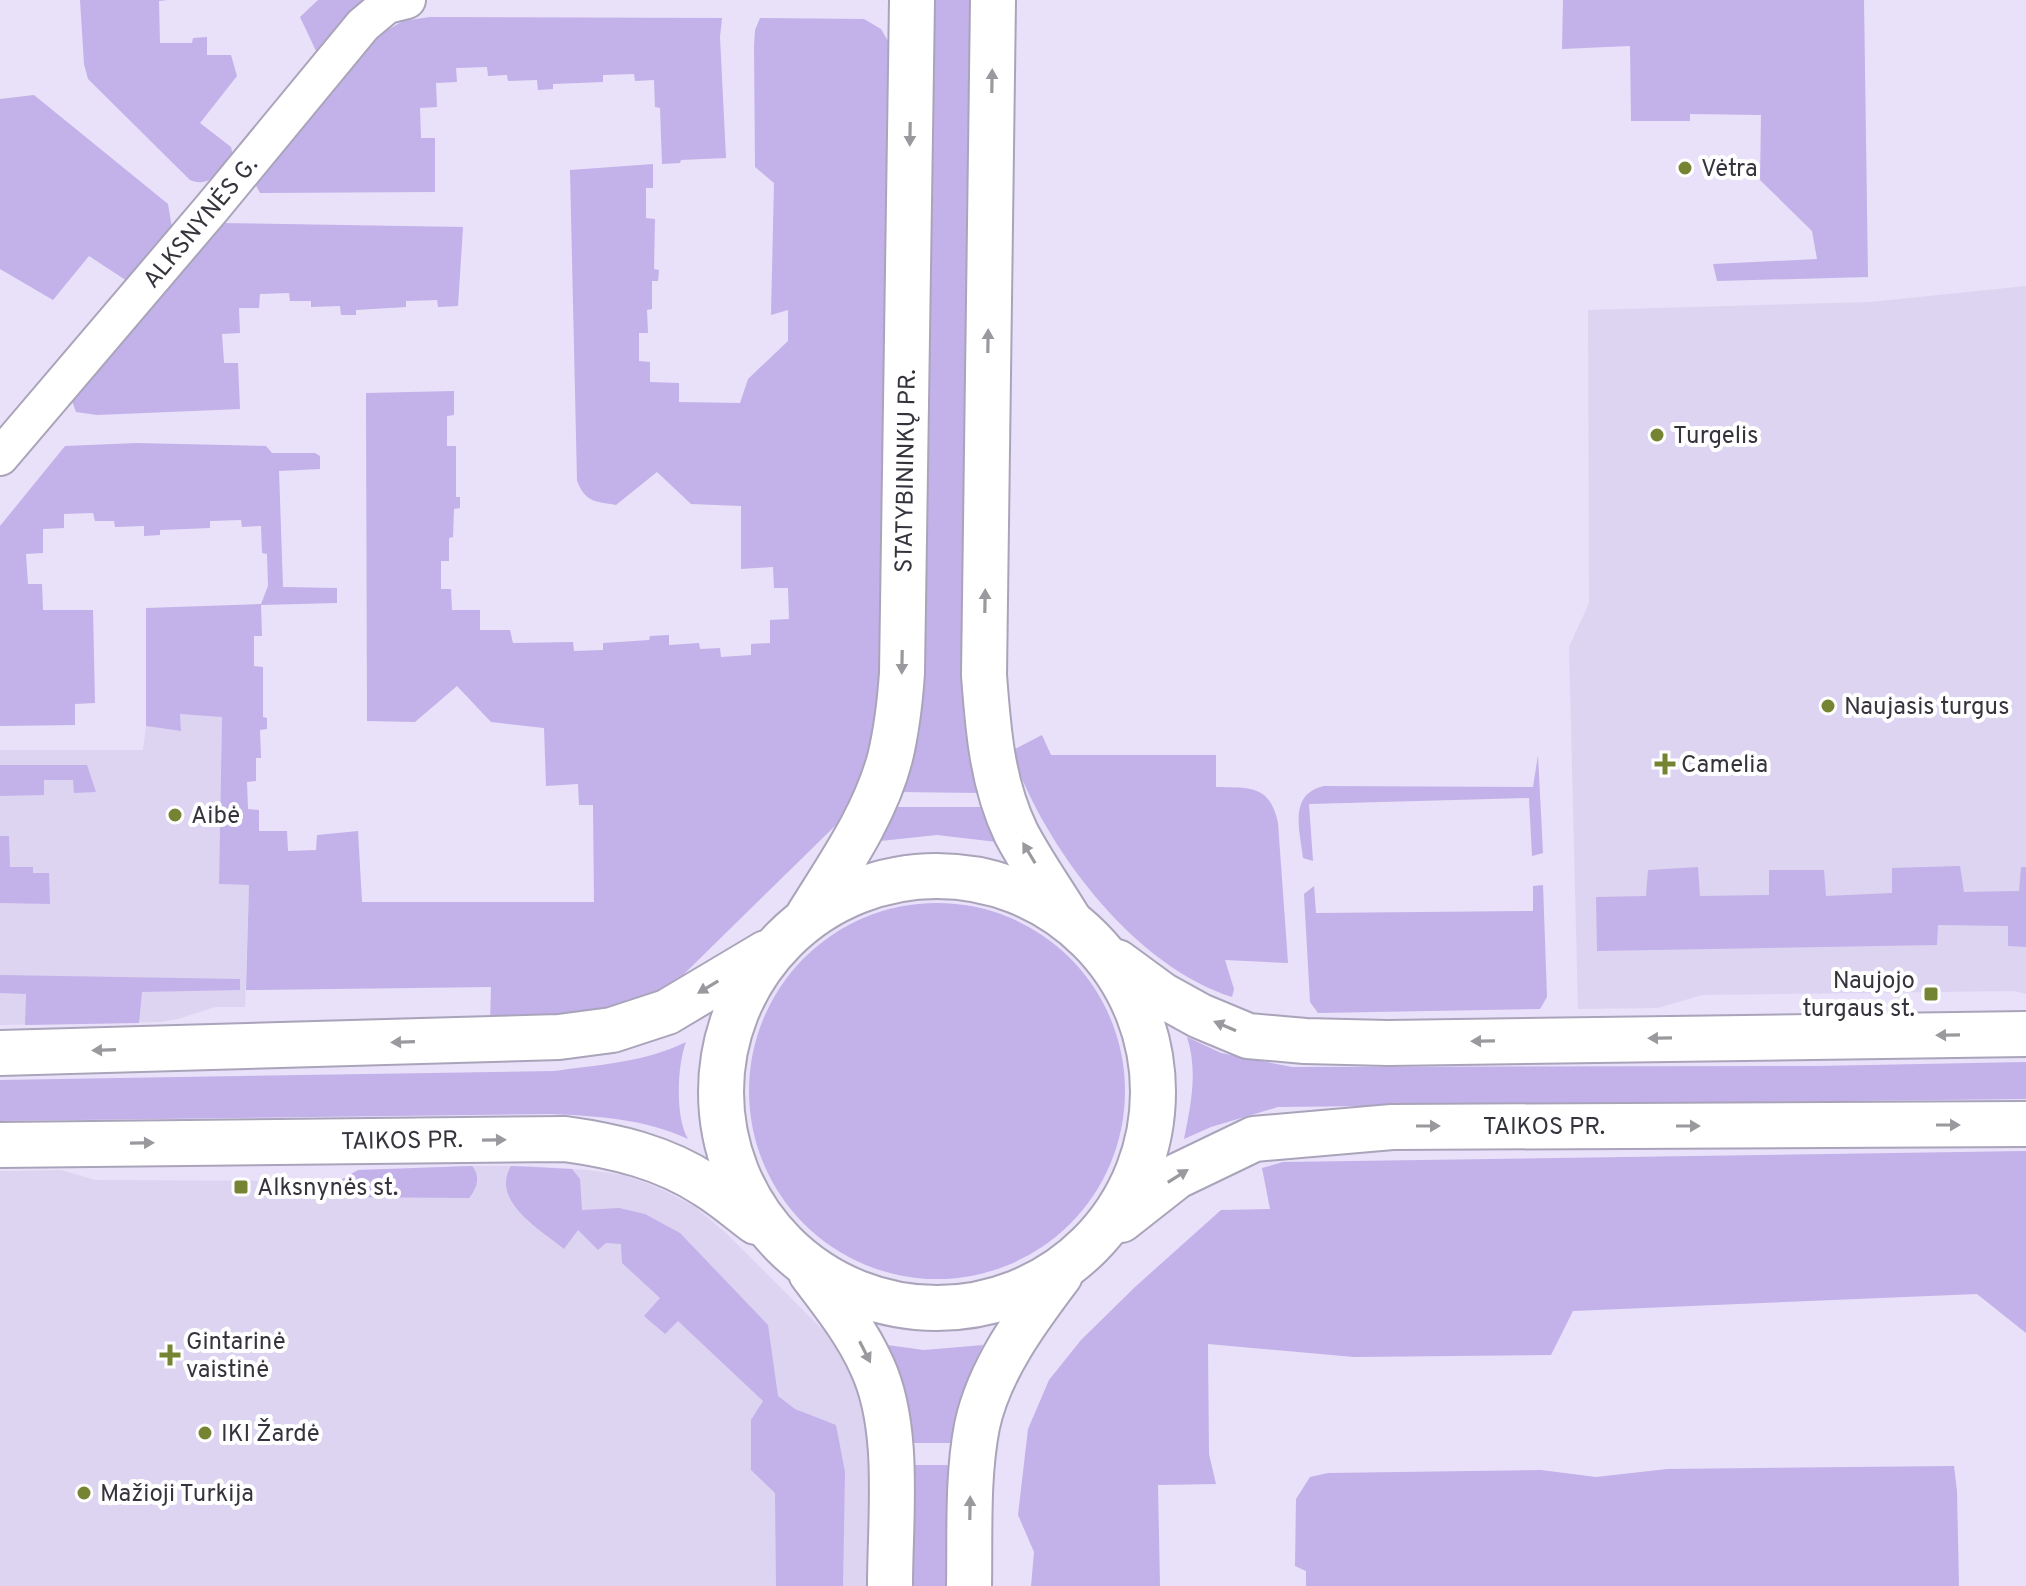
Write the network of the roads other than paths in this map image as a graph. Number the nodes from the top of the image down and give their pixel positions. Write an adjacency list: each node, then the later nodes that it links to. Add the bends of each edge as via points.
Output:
1 (407, 0): 4 (street, ALKSNYNĖS G., via 387,5 363,25)
2 (912, 0): 5 (main road, STATYBININKŲ PR., one-way to 5, via 899,719 890,760 858,835)
3 (993, 0): 6 (main road, one-way to 3, via 1016,833 992,760 986,699)
4 (0, 457)
5 (791, 934): 6 (main road, via 840,898 878,884 945,876 998,884 1035,899); 8 (main road, one-way to 8, via 667,1012 612,1030 559,1037); 11 (main road, STATYBININKŲ PR., via 752,980 734,1015 720,1093 735,1171 753,1206)
6 (1084, 934): 7 (main road, one-way to 6, via 1388,1043 1248,1036 1162,995); 12 (main road, via 1123,981 1140,1018 1151,1057 1153,1097 1137,1176 1117,1211)
7 (2026, 1034)
8 (0, 1053)
9 (2026, 1124): 12 (main road, TAIKOS PR., one-way to 9, via 1177,1176 1254,1139 1392,1127)
10 (0, 1145): 11 (main road, TAIKOS PR., one-way to 11, via 565,1139 610,1145 653,1158 705,1184)
11 (791, 1251): 12 (main road, via 839,1286 915,1308 955,1308 1007,1296 1032,1287); 13 (main road, one-way to 13, via 856,1336 884,1399 890,1426)
12 (1080, 1254): 14 (main road, one-way to 12, via 978,1423 1023,1324)
13 (890, 1586)
14 (969, 1586)

